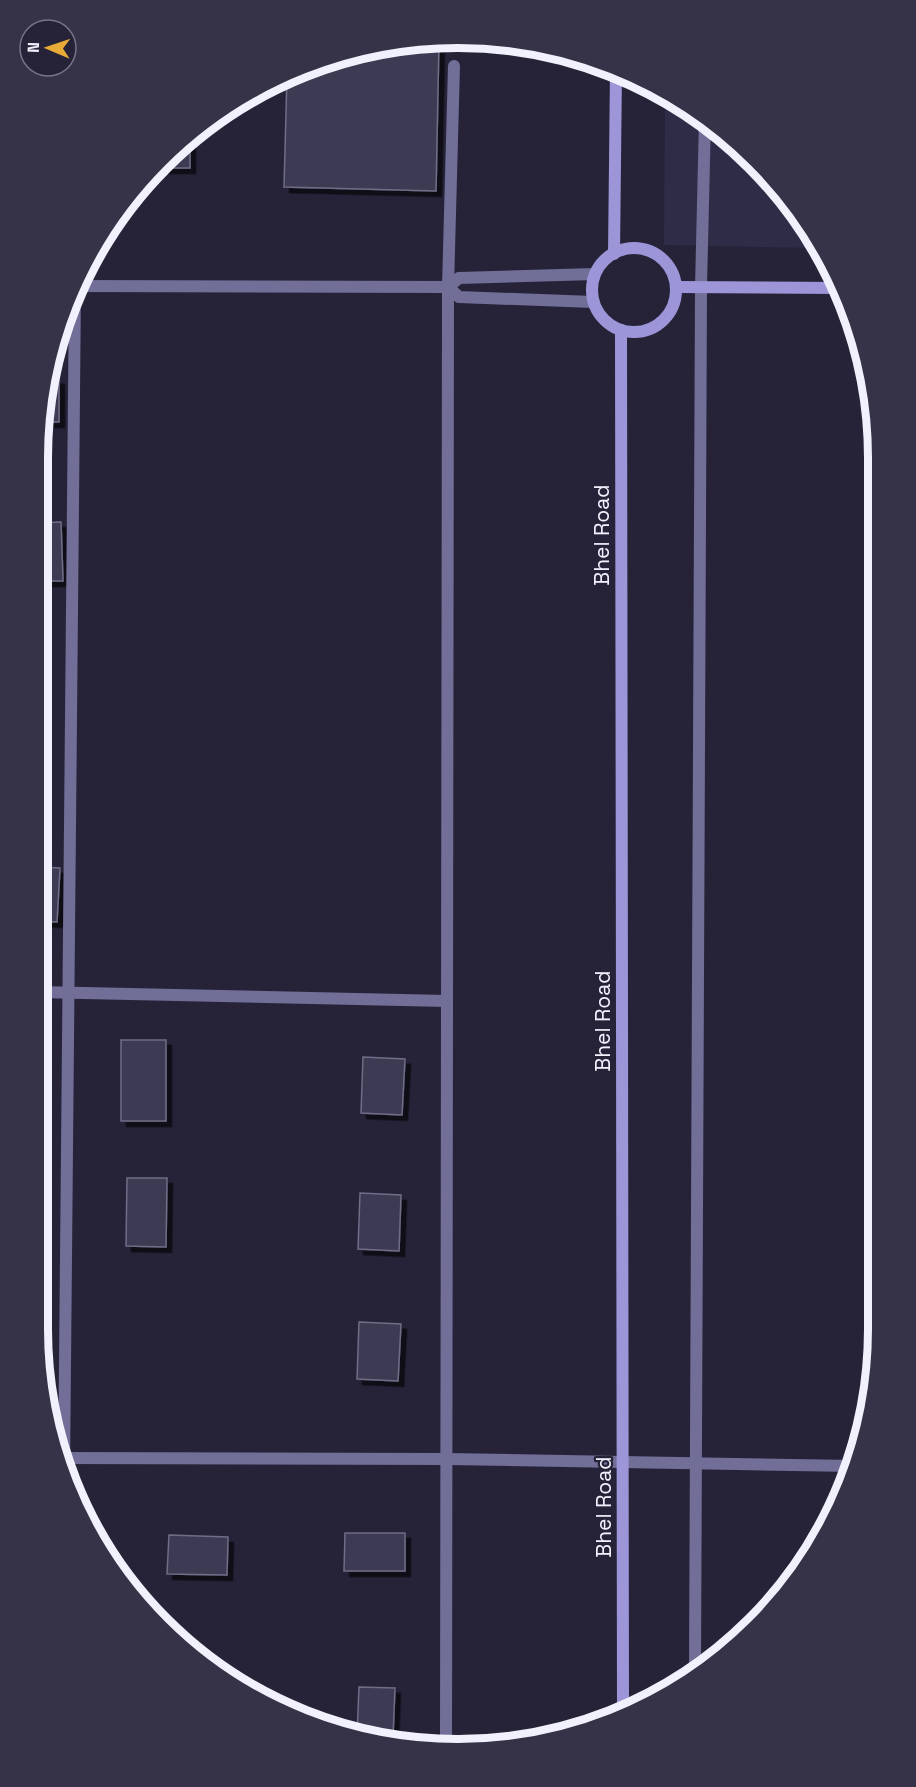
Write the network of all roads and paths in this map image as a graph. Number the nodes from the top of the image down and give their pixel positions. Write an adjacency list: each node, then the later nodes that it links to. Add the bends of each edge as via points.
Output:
1 (454, 66): 7 (street)
2 (616, 79): 4 (street)
3 (705, 131): 9 (street)
4 (614, 254): 5 (street); 8 (street, via 640,248 654,253 673,273)
5 (595, 274): 7 (street, via 459,278); 11 (street)
6 (85, 287): 7 (street)
7 (448, 287): 11 (street, via 459,297); 16 (street)
8 (676, 287): 9 (street); 13 (street, via 675,301 660,324 634,333)
9 (701, 287): 10 (street); 21 (street)
10 (831, 288)
11 (593, 302): 13 (street, via 609,324)
12 (75, 313): 15 (street)
13 (621, 330): 20 (street, Bhel Road)
14 (48, 992): 15 (street)
15 (69, 993): 16 (street); 17 (street)
16 (447, 1001): 19 (street)
17 (62, 1436)
18 (69, 1458): 19 (street)
19 (447, 1459): 20 (street); 25 (street)
20 (624, 1463): 21 (street); 24 (street, Bhel Road)
21 (697, 1463): 22 (street); 23 (street)
22 (844, 1466)
23 (696, 1663)
24 (623, 1704)
25 (446, 1739)

